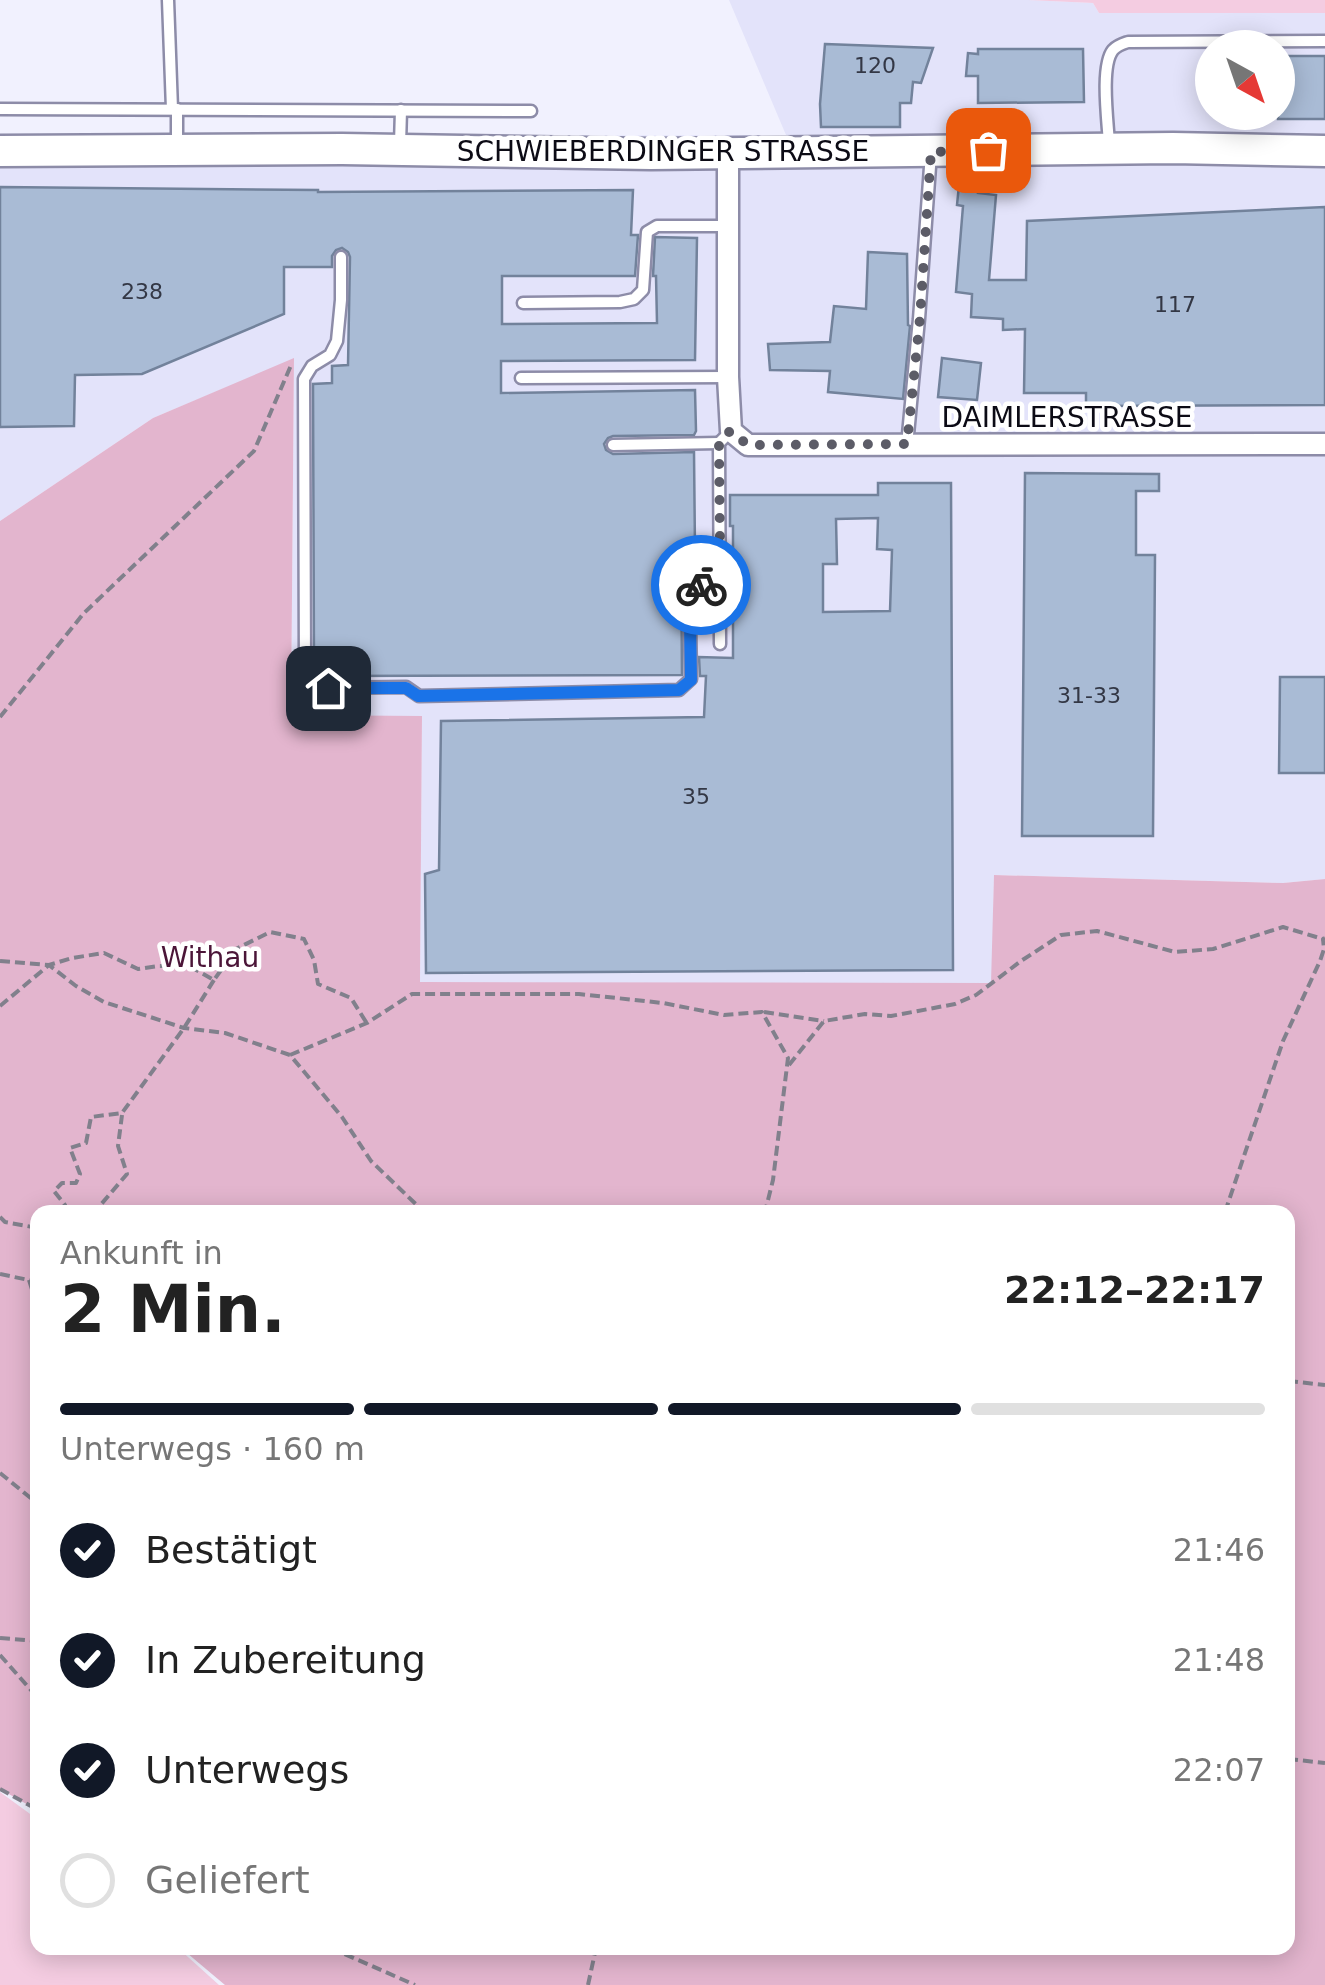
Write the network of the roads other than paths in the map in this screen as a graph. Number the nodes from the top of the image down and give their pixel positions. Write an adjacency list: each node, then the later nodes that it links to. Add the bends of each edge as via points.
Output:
1 (168, 0): 4 (lane)
2 (1325, 41): 7 (lane, via 1117,46 1108,67)
3 (0, 109): 4 (lane)
4 (174, 109): 5 (lane); 8 (lane)
5 (400, 110): 6 (lane); 9 (lane)
6 (531, 111)
7 (1109, 149): 11 (street, SCHWIEBERDINGER STRASSE); 12 (street, SCHWIEBERDINGER STRASSE)
8 (178, 150): 9 (street, SCHWIEBERDINGER STRASSE); 10 (street, SCHWIEBERDINGER STRASSE)
9 (400, 150): 13 (street, SCHWIEBERDINGER STRASSE)
10 (0, 151)
11 (1325, 151)
12 (931, 152): 13 (street, SCHWIEBERDINGER STRASSE); 20 (lane)
13 (728, 154): 14 (street)
14 (729, 226): 16 (lane, via 657,226 648,232 644,290 634,299); 17 (street)
15 (341, 258): 23 (lane, via 337,340 304,379 305,668 328,688 406,688 418,696 679,690 691,680 690,623 701,610 702,574)
16 (523, 303)
17 (728, 377): 18 (lane); 19 (street)
18 (522, 378)
19 (725, 437): 20 (street, DAIMLERSTRASSE, via 748,445); 22 (lane); 23 (lane)
20 (907, 444): 21 (street, DAIMLERSTRASSE)
21 (1325, 444)
22 (612, 445)
23 (720, 544): 24 (lane)
24 (720, 644)

